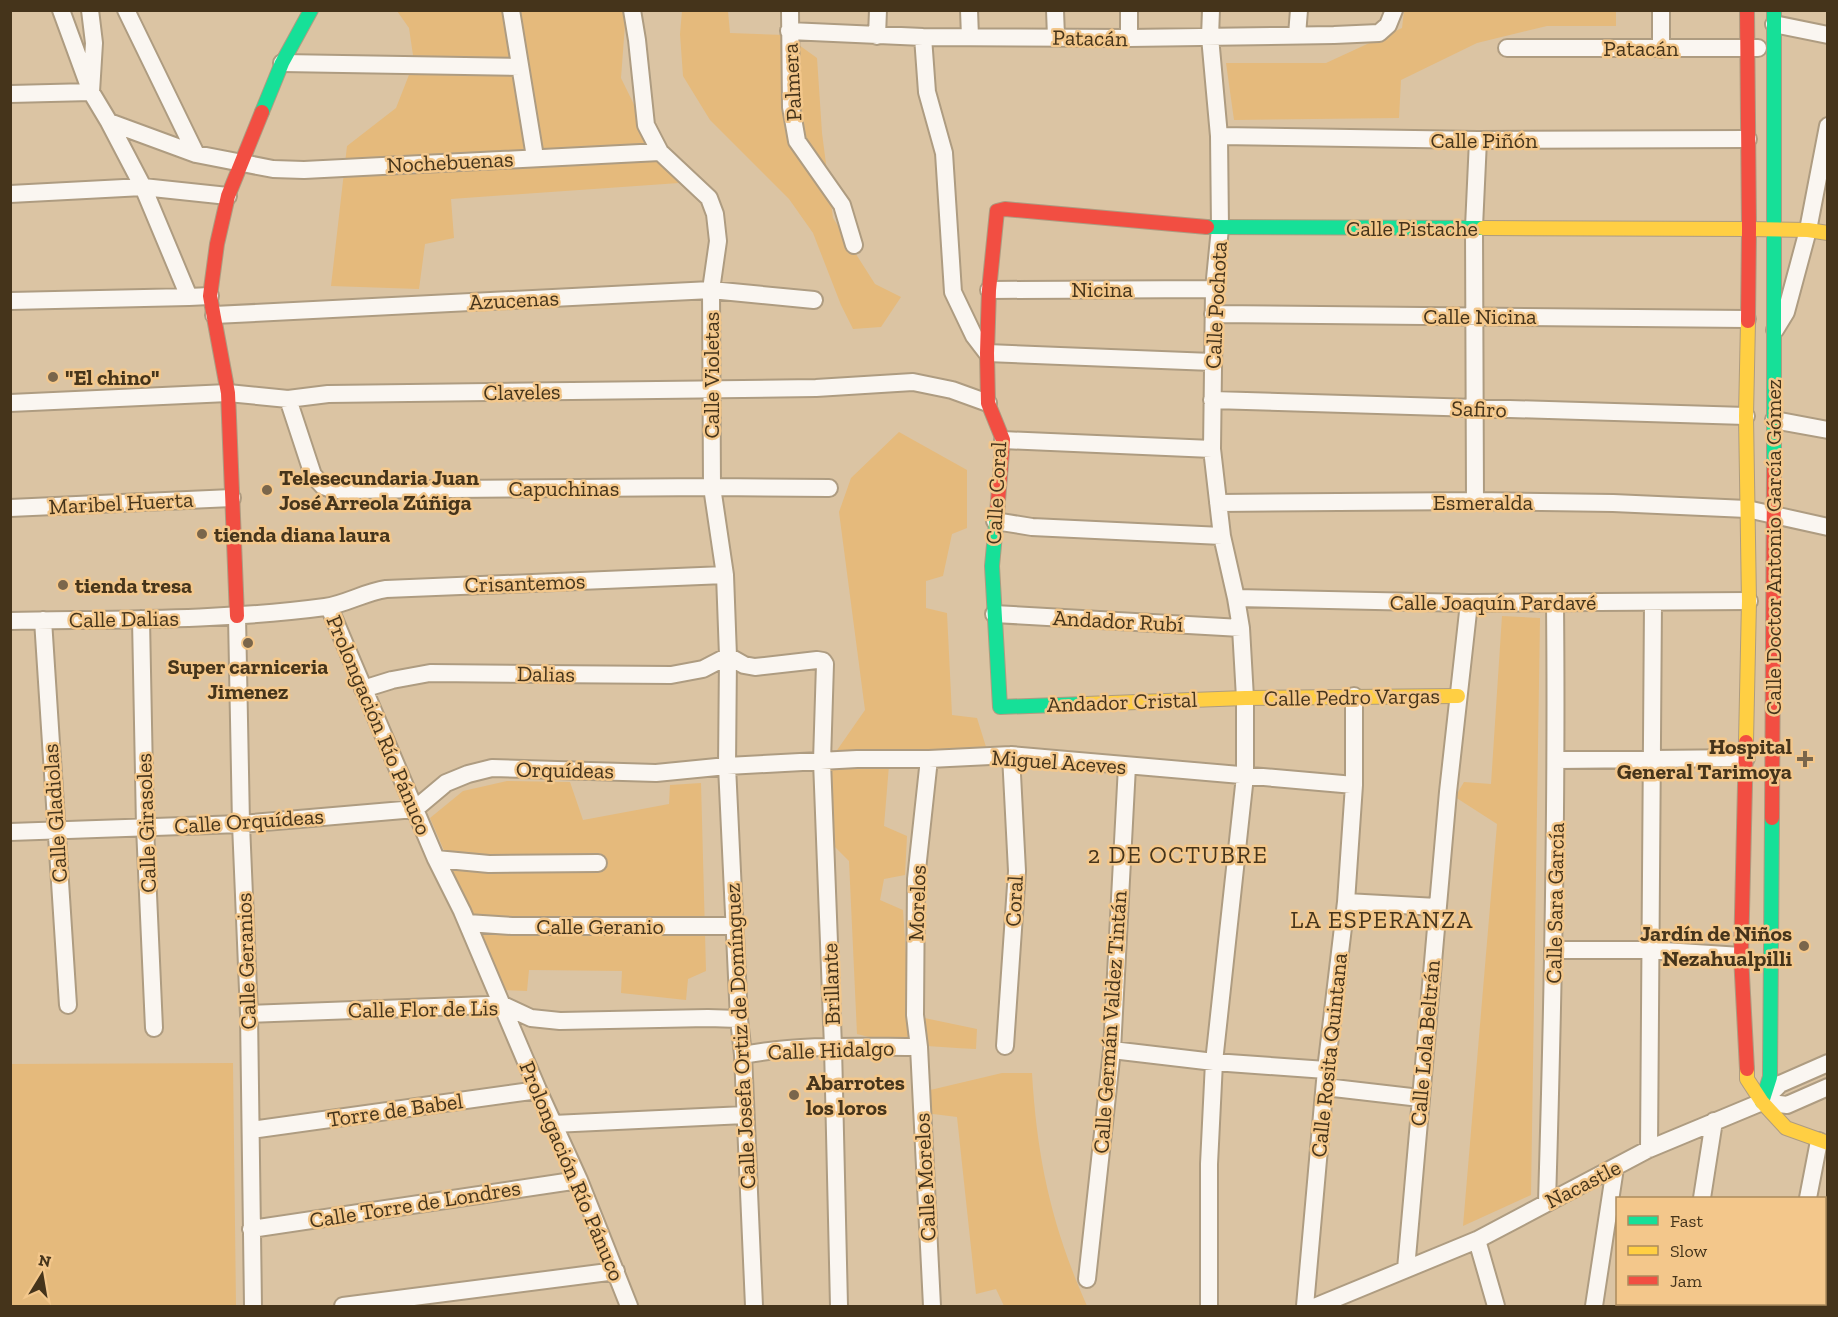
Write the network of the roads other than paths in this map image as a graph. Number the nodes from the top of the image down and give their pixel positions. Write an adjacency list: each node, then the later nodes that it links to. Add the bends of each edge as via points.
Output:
1 (61, 10): 33 (street)
2 (90, 10): 33 (street, via 94,43)
3 (126, 10): 41 (street)
4 (311, 10): 31 (street)
5 (511, 10): 32 (street)
6 (632, 10): 40 (street, Calle Violetas, via 646,125)
7 (790, 10): 18 (street, Palmera)
8 (878, 10): 21 (street)
9 (969, 10): 23 (street)
10 (1054, 10): 24 (street)
11 (1129, 10): 26 (street)
12 (1211, 10): 25 (street, Calle Pochota)
13 (1299, 10): 19 (street)
14 (1661, 10): 30 (street)
15 (1747, 10): 28 (street, Calle Doctor Antonio García Gómez)
16 (1774, 17): 20 (street); 29 (street, Calle Doctor Antonio García Gómez)
17 (1391, 18): 19 (street, Patacán, via 1379,33)
18 (789, 31): 21 (street, Patacán); 54 (street, Palmera, via 791,107 797,141 842,204)
19 (1298, 35): 25 (street, Patacán)
20 (1827, 35)
21 (878, 36): 22 (street, Patacán)
22 (923, 37): 23 (street, Patacán); 67 (street, via 927,92 944,153 953,292 974,336)
23 (969, 37): 24 (street, Patacán)
24 (1056, 37): 26 (street, Patacán)
25 (1210, 37): 26 (street, Patacán); 37 (street, Calle Pochota)
26 (1129, 38)
27 (1507, 48): 30 (street, Patacán)
28 (1746, 48): 29 (street, Patacán); 30 (street, Patacán); 38 (street, Calle Doctor Antonio García Gómez)
29 (1774, 48): 51 (street, Calle Doctor Antonio García Gómez)
30 (1661, 49)
31 (282, 63): 32 (street); 43 (street)
32 (520, 67): 42 (street)
33 (91, 92): 34 (street); 35 (street)
34 (10, 94)
35 (110, 122): 41 (street, Nochebuenas); 44 (street)
36 (1827, 135): 52 (street)
37 (1219, 136): 39 (street, Calle Piñón); 49 (street, Calle Pochota)
38 (1748, 139): 39 (street, Calle Piñón); 50 (street, Calle Doctor Antonio García Gómez)
39 (1478, 140): 48 (street)
40 (660, 152): 42 (street, Nochebuenas); 56 (street, Calle Violetas, via 709,198 715,214 718,242)
41 (196, 154): 43 (street, Nochebuenas)
42 (535, 157): 43 (street, Nochebuenas, via 304,170)
43 (241, 163): 46 (street)
44 (143, 187): 45 (street); 46 (street); 59 (street)
45 (10, 194)
46 (228, 196): 58 (street)
47 (996, 211): 49 (street, Calle Pistache); 57 (street, Calle Coral)
48 (1474, 227): 49 (street, Calle Pistache); 50 (street, Calle Pistache); 64 (street)
49 (1220, 228): 55 (street, Calle Pochota)
50 (1749, 229): 51 (street, Calle Pistache); 65 (street, Calle Doctor Antonio García Gómez)
51 (1775, 229): 52 (street, Calle Pistache); 66 (street, Calle Doctor Antonio García Gómez)
52 (1808, 230): 53 (street, Calle Pistache); 66 (street, via 1786,312)
53 (1827, 233)
54 (854, 245)
55 (1214, 289): 57 (street, Nicina); 62 (street, Calle Pochota)
56 (711, 290): 60 (street, Azucenas); 63 (street, Azucenas); 69 (street, Calle Violetas)
57 (989, 290): 67 (street, Calle Coral)
58 (210, 296): 59 (street); 63 (street)
59 (189, 297): 61 (street)
60 (814, 300)
61 (10, 301)
62 (1214, 314): 64 (street, Calle Nicina); 68 (street, Calle Pochota)
63 (214, 315): 70 (street)
64 (1474, 316): 65 (street, Calle Nicina); 75 (street)
65 (1747, 319): 76 (street, Calle Doctor Antonio García Gómez)
66 (1773, 333): 77 (street, Calle Doctor Antonio García Gómez)
67 (987, 353): 68 (street); 74 (street, Calle Coral)
68 (1212, 362): 72 (street, Calle Pochota)
69 (711, 390): 71 (street, Claveles, via 328,394); 74 (street, Claveles, via 913,382); 81 (street, Calle Violetas)
70 (228, 393): 71 (street, Claveles); 73 (street, Claveles); 83 (street)
71 (288, 399): 81 (street, Capuchinas, via 313,475 323,486 334,490)
72 (1212, 400): 75 (street, Safiro); 80 (street, Calle Pochota)
73 (10, 403)
74 (988, 403): 79 (street, Calle Coral)
75 (1474, 409): 76 (street, Safiro); 84 (street)
76 (1746, 416): 87 (street, Calle Doctor Antonio García Gómez)
77 (1774, 420): 78 (street); 88 (street, Calle Doctor Antonio García Gómez)
78 (1827, 430)
79 (1003, 440): 80 (street); 89 (street, Calle Coral)
80 (1212, 449): 85 (street, Calle Pochota)
81 (712, 487): 82 (street, Capuchinas); 92 (street, Calle Violetas)
82 (829, 488)
83 (232, 498): 86 (street, Maribel Huerta); 100 (street)
84 (1474, 501): 85 (street, Esmeralda); 87 (street, Esmeralda)
85 (1218, 503): 91 (street, Calle Pochota)
86 (10, 508)
87 (1747, 509): 88 (street, Esmeralda); 94 (street, Calle Doctor Antonio García Gómez)
88 (1772, 514): 90 (street, Esmeralda); 152 (street, Calle Doctor Antonio García Gómez, via 1770,1077)
89 (995, 522): 91 (street); 99 (street, Calle Coral)
90 (1827, 527)
91 (1222, 536): 93 (street, Calle Pochota)
92 (724, 575): 98 (street, Crisantemos, via 386,589); 105 (street, Calle Violetas)
93 (1236, 598): 96 (street, Calle Joaquín Pardavé); 104 (street, Calle Pochota)
94 (1749, 601): 95 (street, Calle Joaquín Pardavé); 113 (street, Calle Doctor Antonio García Gómez)
95 (1653, 602): 97 (street, Calle Joaquín Pardavé); 112 (street)
96 (1469, 603): 97 (street, Calle Joaquín Pardavé); 108 (street, Calle Lola Beltrán)
97 (1555, 603): 115 (street, Calle Sara García)
98 (329, 607): 100 (street, Prolongación Río Pánuco); 106 (street, Prolongación Río Pánuco)
99 (994, 614): 104 (street, Andador Rubí); 110 (street, Calle Coral)
100 (237, 616): 101 (street, Calle Dalias); 122 (street, Calle Geranios)
101 (141, 619): 102 (street, Calle Dalias); 123 (street, Calle Girasoles)
102 (43, 620): 103 (street, Calle Dalias); 124 (street, Calle Gladiolas)
103 (10, 621)
104 (1241, 628): 109 (street, Calle Pochota)
105 (728, 656): 106 (street, Dalias, via 703,669 671,675 430,673); 116 (street, Brillante, via 755,667 823,661); 117 (street, Calle Violetas)
106 (363, 689): 121 (street, Prolongación Río Pánuco)
107 (1354, 696): 108 (street, Calle Pedro Vargas); 109 (street, Calle Pedro Vargas); 120 (street, Calle Rosita Quintana)
108 (1458, 696): 129 (street, Calle Lola Beltrán)
109 (1245, 698): 110 (street, Andador Cristal); 119 (street, Calle Pochota)
110 (1000, 707)
111 (1011, 755): 114 (street, Miguel Aceves); 118 (street, Miguel Aceves); 140 (street, Coral, via 1017,871)
112 (1652, 758): 113 (street); 115 (street); 133 (street)
113 (1746, 758): 134 (street, Calle Doctor Antonio García Gómez)
114 (929, 759): 116 (street, Miguel Aceves); 142 (street, Morelos, via 916,879 915,1015)
115 (1557, 760): 132 (street, Calle Sara García)
116 (822, 761): 117 (street, Miguel Aceves); 141 (street, Brillante)
117 (727, 766): 121 (street, Orquídeas, via 656,772 492,768 446,783); 131 (street, Calle Josefa Ortiz de Domínguez)
118 (1127, 766): 119 (street, Miguel Aceves); 143 (street, Calle Germán Valdez Tintán)
119 (1245, 776): 120 (street, Miguel Aceves); 145 (street, Calle Pochota)
120 (1354, 785): 128 (street, Calle Rosita Quintana)
121 (415, 809): 122 (street, Calle Orquídeas); 126 (street, Prolongación Río Pánuco)
122 (240, 824): 123 (street, Calle Orquídeas); 137 (street, Calle Geranios)
123 (145, 827): 124 (street, Calle Orquídeas); 139 (street, Calle Girasoles)
124 (55, 830): 125 (street, Calle Orquídeas); 135 (street, Calle Gladiolas)
125 (10, 832)
126 (436, 859): 127 (street, via 489,864); 130 (street, Prolongación Río Pánuco)
127 (598, 863)
128 (1346, 902): 129 (street); 147 (street, Calle Rosita Quintana)
129 (1437, 907): 151 (street, Calle Lola Beltrán)
130 (467, 923): 131 (street, Calle Geranio); 136 (street, Prolongación Río Pánuco)
131 (734, 926): 138 (street, Calle Josefa Ortiz de Domínguez)
132 (1555, 950): 133 (street); 163 (street, Calle Sara García)
133 (1649, 950): 134 (street); 158 (street)
134 (1741, 956): 152 (street, Calle Doctor Antonio García Gómez, via 1747,1078)
135 (68, 1005)
136 (503, 1005): 137 (street, Calle Flor de Lis); 138 (street, Calle Flor de Lis, via 531,1018 560,1021); 150 (street, Prolongación Río Pánuco)
137 (249, 1014): 156 (street, Calle Geranios)
138 (739, 1019): 144 (street, Calle Josefa Ortiz de Domínguez)
139 (154, 1028)
140 (1005, 1046)
141 (833, 1047): 142 (street, Calle Hidalgo); 144 (street, Calle Hidalgo); 174 (street, Brillante)
142 (919, 1047): 175 (street, Calle Morelos)
143 (1112, 1050): 145 (street); 168 (street, Calle Germán Valdez Tintán)
144 (743, 1055): 153 (street, Calle Josefa Ortiz de Domínguez)
145 (1214, 1062): 147 (street); 176 (street, Calle Pochota)
146 (1827, 1064): 152 (street, via 1780,1084)
147 (1326, 1070): 148 (street, Calle Rosita Quintana)
148 (1325, 1087): 151 (street); 177 (street, Calle Rosita Quintana)
149 (1827, 1087): 152 (street, via 1787,1105)
150 (538, 1090): 155 (street, Prolongación Río Pánuco); 156 (street, Torre de Babel)
151 (1420, 1098): 166 (street, Calle Lola Beltrán)
152 (1762, 1102): 154 (street, Nacastle); 157 (street, via 1786,1128)
153 (745, 1115): 155 (street); 173 (street, Calle Josefa Ortiz de Domínguez)
154 (1714, 1121): 158 (street, Nacastle); 161 (street)
155 (553, 1124): 160 (street, Prolongación Río Pánuco)
156 (251, 1130): 164 (street, Calle Geranios)
157 (1823, 1142): 162 (street)
158 (1649, 1149): 159 (street, Nacastle)
159 (1615, 1168): 163 (street, Nacastle); 180 (street)
160 (579, 1180): 164 (street, Calle Torre de Londres); 167 (street, Prolongación Río Pánuco)
161 (1702, 1197)
162 (1808, 1197)
163 (1547, 1202): 165 (street, Nacastle)
164 (251, 1229): 170 (street, Calle Geranios)
165 (1477, 1240): 166 (street, Nacastle); 179 (street)
166 (1406, 1269): 169 (street, Nacastle)
167 (616, 1271): 171 (street); 172 (street, Prolongación Río Pánuco)
168 (1087, 1278)
169 (1345, 1300): 178 (street, Nacastle)
170 (253, 1306)
171 (343, 1306)
172 (629, 1306)
173 (754, 1306)
174 (840, 1306)
175 (932, 1306)
176 (1209, 1306)
177 (1305, 1306)
178 (1317, 1306)
179 (1496, 1306)
180 (1594, 1306)

